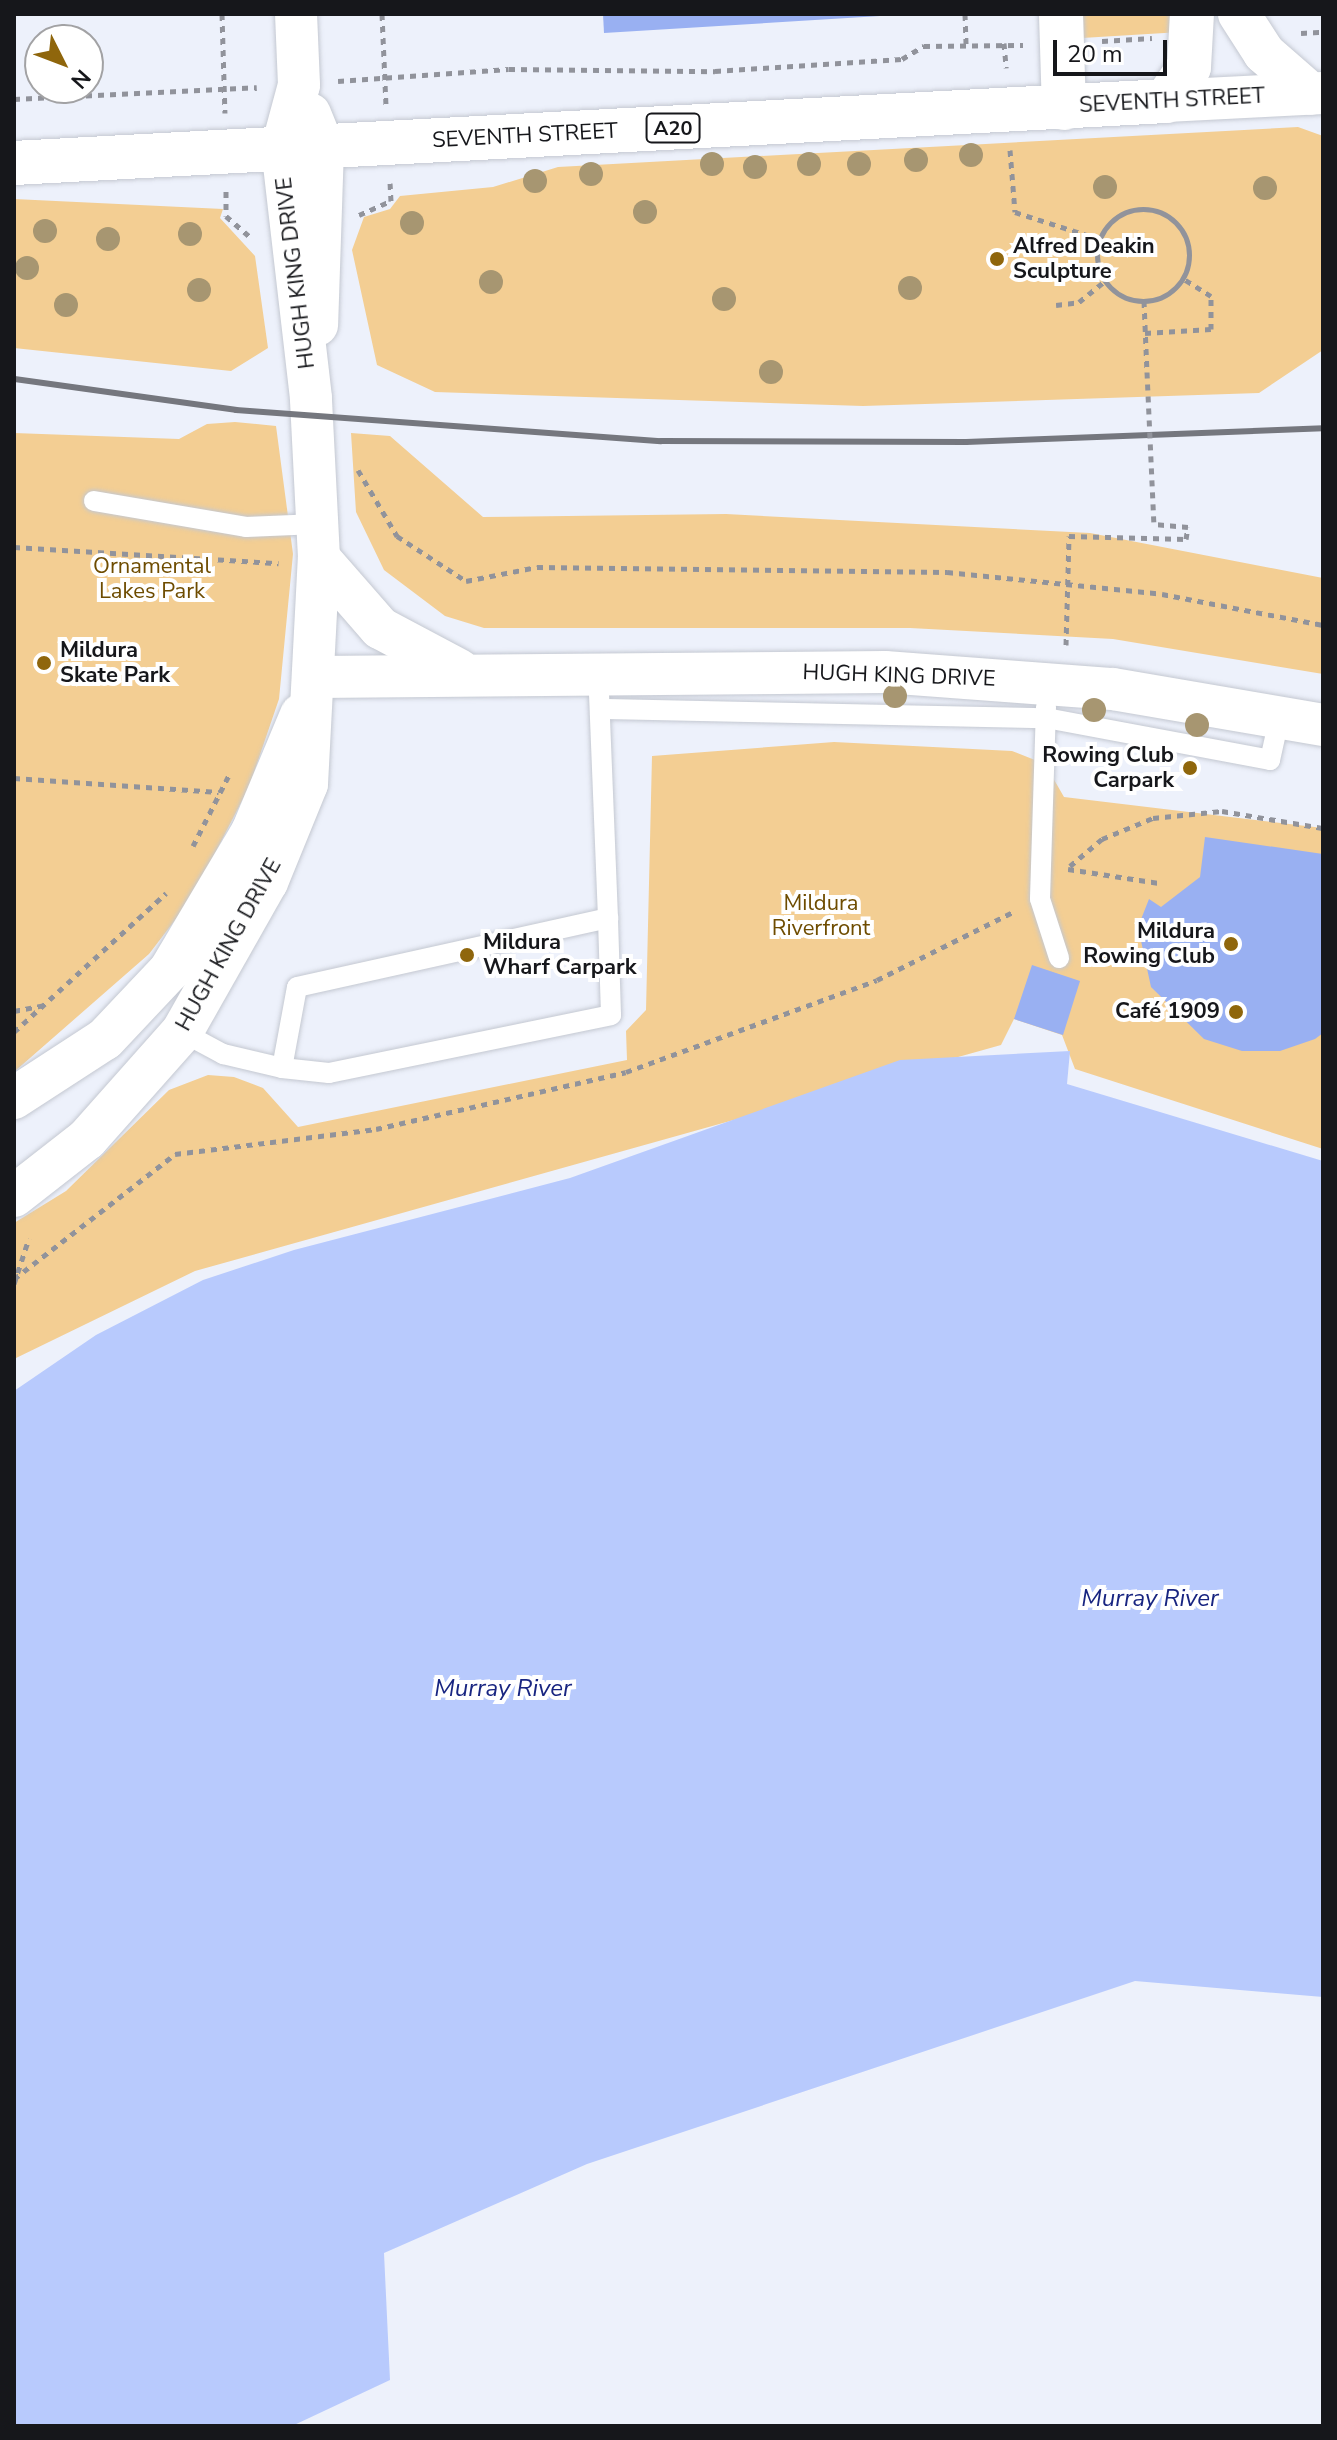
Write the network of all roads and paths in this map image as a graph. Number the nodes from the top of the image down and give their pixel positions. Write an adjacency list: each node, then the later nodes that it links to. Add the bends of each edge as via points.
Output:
1 (222, 14): 14 (path)
2 (296, 14): 13 (street)
3 (382, 14): 12 (path)
4 (965, 14): 11 (path)
5 (1061, 14): 18 (highway)
6 (1192, 14): 17 (highway, via 1189,67)
7 (1239, 14): 15 (street, via 1264,53)
8 (1323, 32): 9 (path)
9 (1295, 33)
10 (1004, 43): 11 (path)
11 (966, 45): 12 (path, via 924,46 902,59 715,71 685,66)
12 (384, 76): 13 (path); 20 (path)
13 (299, 85): 21 (street)
14 (224, 89): 16 (path); 22 (path)
15 (1317, 93): 17 (street, SEVENTH STREET)
16 (14, 99)
17 (1166, 101): 18 (highway, SEVENTH STREET / A20)
18 (1064, 108): 19 (highway, SEVENTH STREET / A20)
19 (1011, 110): 20 (highway, SEVENTH STREET / A20); 25 (path, via 1015,212)
20 (388, 143): 21 (highway, SEVENTH STREET / A20); 24 (path, via 391,201 372,205)
21 (302, 148): 22 (highway, SEVENTH STREET / A20); 35 (street, HUGH KING DRIVE, via 311,398)
22 (226, 152): 23 (highway, SEVENTH STREET / A20); 26 (path, via 226,216)
23 (14, 163)
24 (351, 228)
25 (1099, 239): 27 (path, via 1118,216 1162,213 1188,249); 28 (path)
26 (257, 248)
27 (1182, 278): 29 (path); 31 (path, via 1211,296 1211,329)
28 (1105, 281): 29 (path); 30 (path, via 1079,302)
29 (1144, 301): 31 (path)
30 (1056, 305)
31 (1145, 333): 36 (path, bridge, via 1154,524 1188,527 1186,539 1069,536)
32 (352, 452): 36 (path, via 367,492 397,536 466,581 537,567 689,566)
33 (94, 501): 35 (lane, via 246,527)
34 (14, 547): 35 (path)
35 (299, 549): 40 (street, HUGH KING DRIVE, via 380,628); 41 (street, HUGH KING DRIVE)
36 (1069, 582): 37 (path); 38 (path)
37 (1323, 625)
38 (1066, 645): 39 (path); 42 (path)
39 (1082, 647)
40 (472, 676): 41 (street, HUGH KING DRIVE); 43 (street, HUGH KING DRIVE)
41 (316, 677): 56 (street, HUGH KING DRIVE, via 252,832); 59 (street, HUGH KING DRIVE, via 310,766 297,817)
42 (1049, 682): 43 (street, HUGH KING DRIVE, via 885,672); 44 (street, HUGH KING DRIVE); 53 (lane)
43 (601, 691): 54 (lane)
44 (1323, 725)
45 (236, 765): 47 (path)
46 (14, 778): 47 (path)
47 (219, 792): 49 (path)
48 (1323, 828): 50 (path, via 1222,811 1153,818 1094,844)
49 (186, 860)
50 (1067, 869): 52 (path); 53 (path)
51 (173, 881): 57 (path)
52 (1159, 883)
53 (1040, 899): 55 (lane); 65 (path, via 877,980 626,1072 376,1129 175,1154)
54 (608, 918): 61 (lane, via 297,987); 61 (lane, via 611,1015 329,1073)
55 (1059, 958)
56 (164, 976): 59 (street); 62 (street, HUGH KING DRIVE, via 105,1039)
57 (48, 1004): 58 (path); 60 (path)
58 (14, 1011)
59 (192, 1018): 61 (lane, via 223,1054); 63 (street, HUGH KING DRIVE, via 87,1139)
60 (14, 1032)
61 (282, 1068)
62 (14, 1098)
63 (14, 1196)
64 (29, 1238): 65 (path)
65 (15, 1280)

